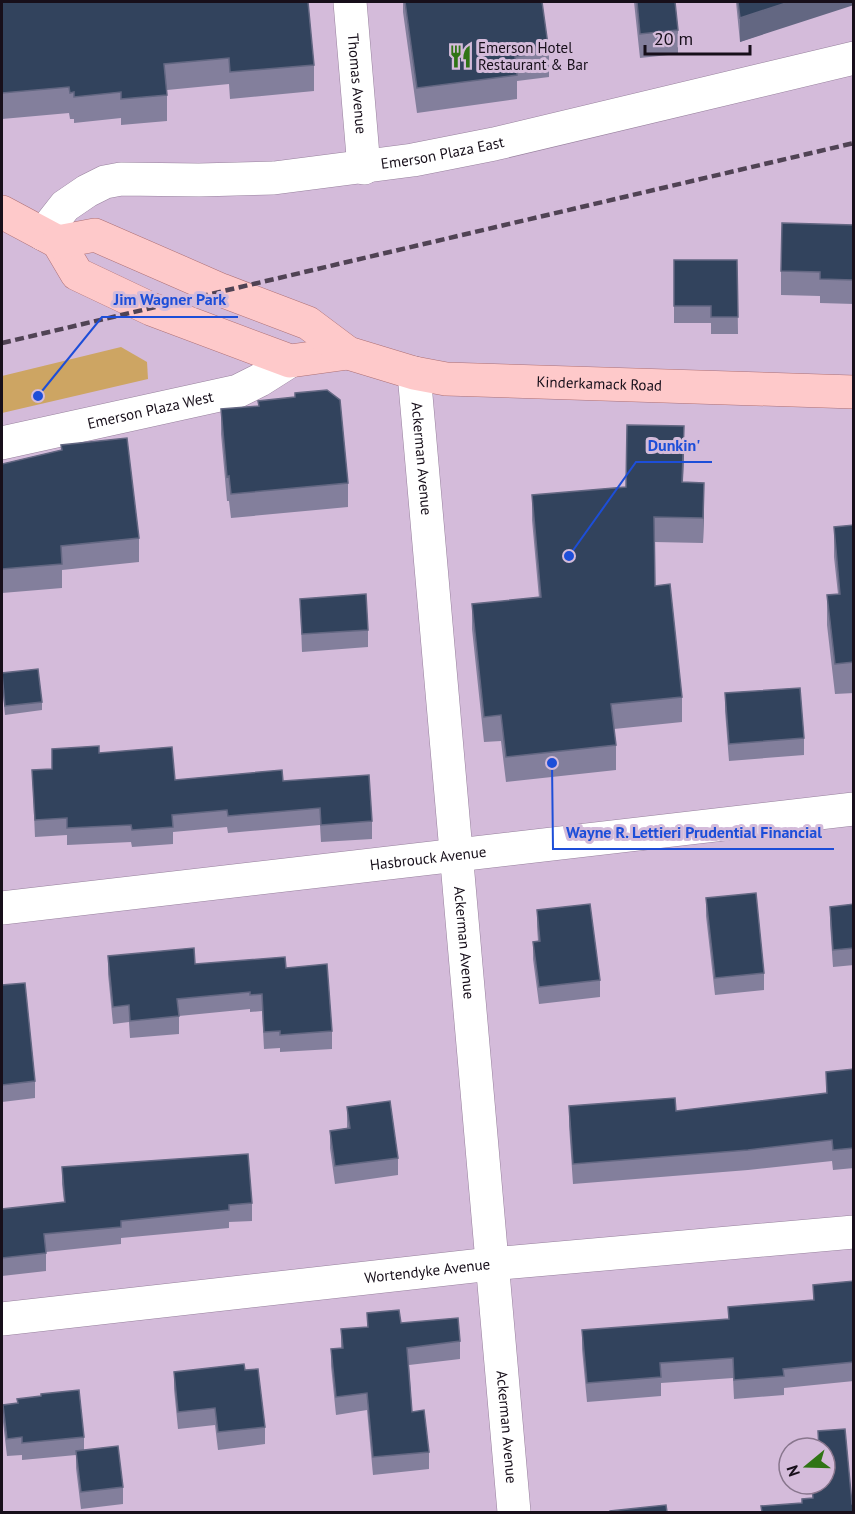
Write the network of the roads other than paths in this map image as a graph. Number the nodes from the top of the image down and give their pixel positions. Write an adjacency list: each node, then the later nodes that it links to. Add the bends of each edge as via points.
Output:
1 (350, 2): 3 (street, Thomas Avenue)
2 (854, 58): 3 (street, Emerson Plaza East, via 494,144)
3 (364, 168): 5 (street, Emerson Plaza East, via 274,178 105,182 65,206)
4 (2, 212): 5 (main road, Kinderkamack Road)
5 (51, 238): 6 (main road, Kinderkamack Road, via 94,236 308,322); 7 (main road, Kinderkamack Road, via 78,274 151,309)
6 (348, 353): 7 (main road, Kinderkamack Road); 8 (main road, Kinderkamack Road)
7 (290, 361): 10 (street, Emerson Plaza West, via 238,391)
8 (414, 373): 9 (main road, Kinderkamack Road, via 446,379); 12 (street, Ackerman Avenue)
9 (854, 392)
10 (2, 443)
11 (854, 809): 12 (street, Hasbrouck Avenue)
12 (456, 855): 13 (street, Hasbrouck Avenue); 15 (street, Ackerman Avenue)
13 (2, 908)
14 (854, 1232): 15 (street, Wortendyke Avenue)
15 (492, 1264): 16 (street, Wortendyke Avenue); 17 (street, Ackerman Avenue)
16 (2, 1319)
17 (514, 1512)

